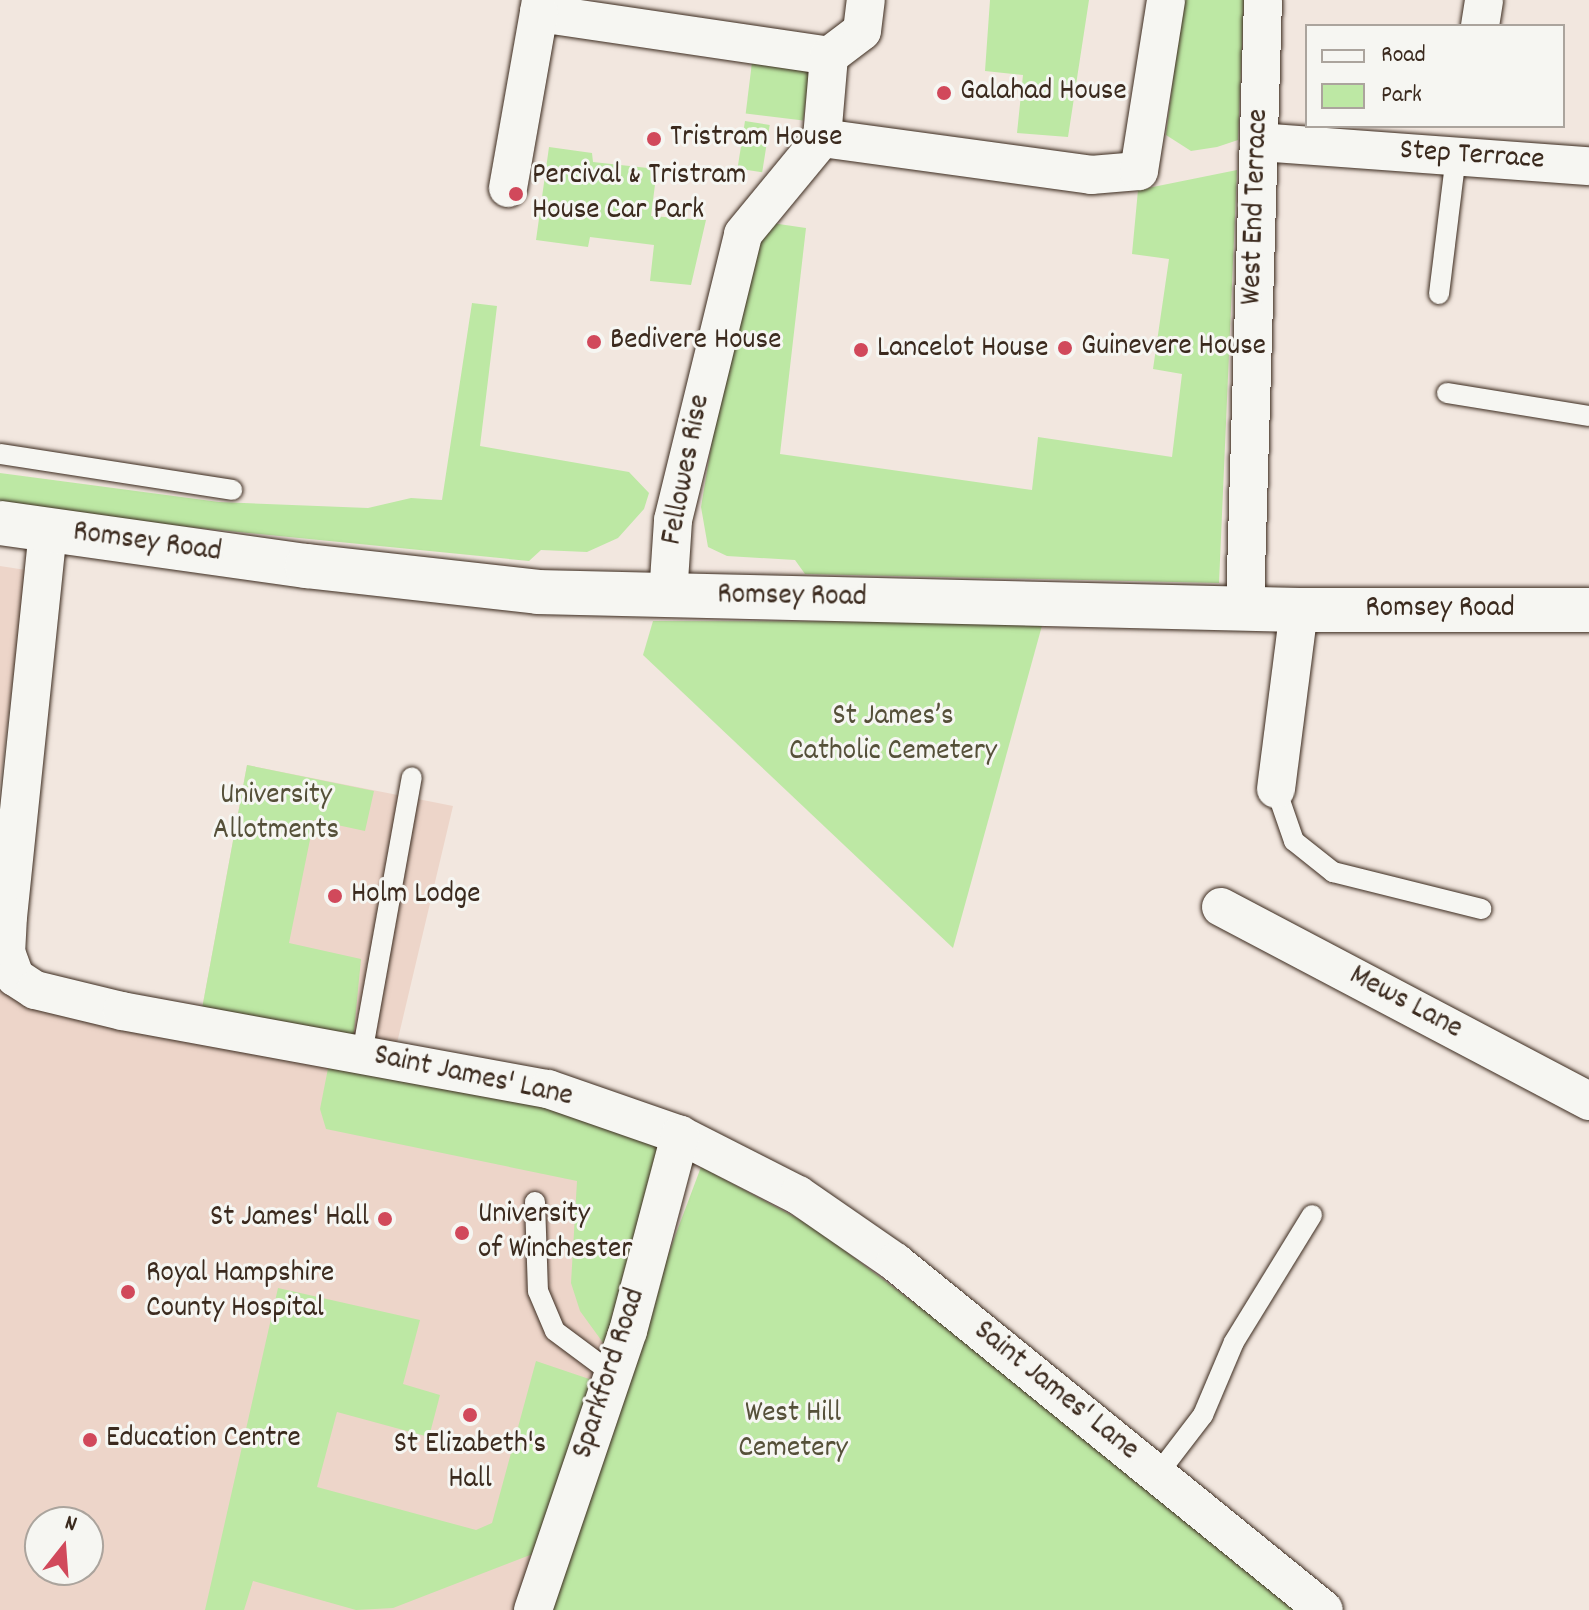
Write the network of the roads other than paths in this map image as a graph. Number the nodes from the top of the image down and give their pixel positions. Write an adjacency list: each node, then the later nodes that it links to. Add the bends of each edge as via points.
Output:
1 (866, 0): 7 (street, via 862,31)
2 (1166, 0): 8 (street, via 1139,171 1091,175)
3 (1263, 0): 10 (street, West End Terrace)
4 (1484, 0): 6 (street)
5 (540, 7): 7 (street); 12 (street)
6 (1480, 24)
7 (829, 56): 8 (street)
8 (822, 138): 20 (street, Fellowes Rise, via 743,234 673,520)
9 (1459, 141): 10 (street, Step Terrace); 11 (street, Step Terrace); 13 (lane)
10 (1259, 142): 21 (street, West End Terrace)
11 (1589, 166)
12 (508, 188)
13 (1439, 294)
14 (1447, 393): 15 (lane)
15 (1589, 416)
16 (0, 454): 17 (lane)
17 (232, 490)
18 (0, 523): 19 (main road, Romsey Road)
19 (48, 530): 20 (main road, Romsey Road, via 521,590); 28 (street, Saint James' Lane, via 8,916 6,952 15,977 35,990 122,1011)
20 (668, 596): 21 (main road, Romsey Road)
21 (1245, 606): 22 (main road, Romsey Road)
22 (1299, 610): 23 (main road, Romsey Road); 25 (street)
23 (1589, 610)
24 (412, 777): 28 (lane)
25 (1276, 789): 27 (lane, via 1294,841 1333,872)
26 (1221, 907): 29 (street, Mews Lane)
27 (1481, 909)
28 (362, 1054): 30 (street, Saint James' Lane, via 548,1089)
29 (1589, 1101)
30 (680, 1135): 33 (street, Sparkford Road); 34 (street, Saint James' Lane, via 798,1195 895,1262)
31 (535, 1202): 33 (lane, via 538,1291 555,1331)
32 (1312, 1215): 34 (lane, via 1234,1342 1203,1415)
33 (613, 1374): 35 (street, Sparkford Road)
34 (1157, 1475): 36 (street, Saint James' Lane)
35 (533, 1610)
36 (1324, 1610)

